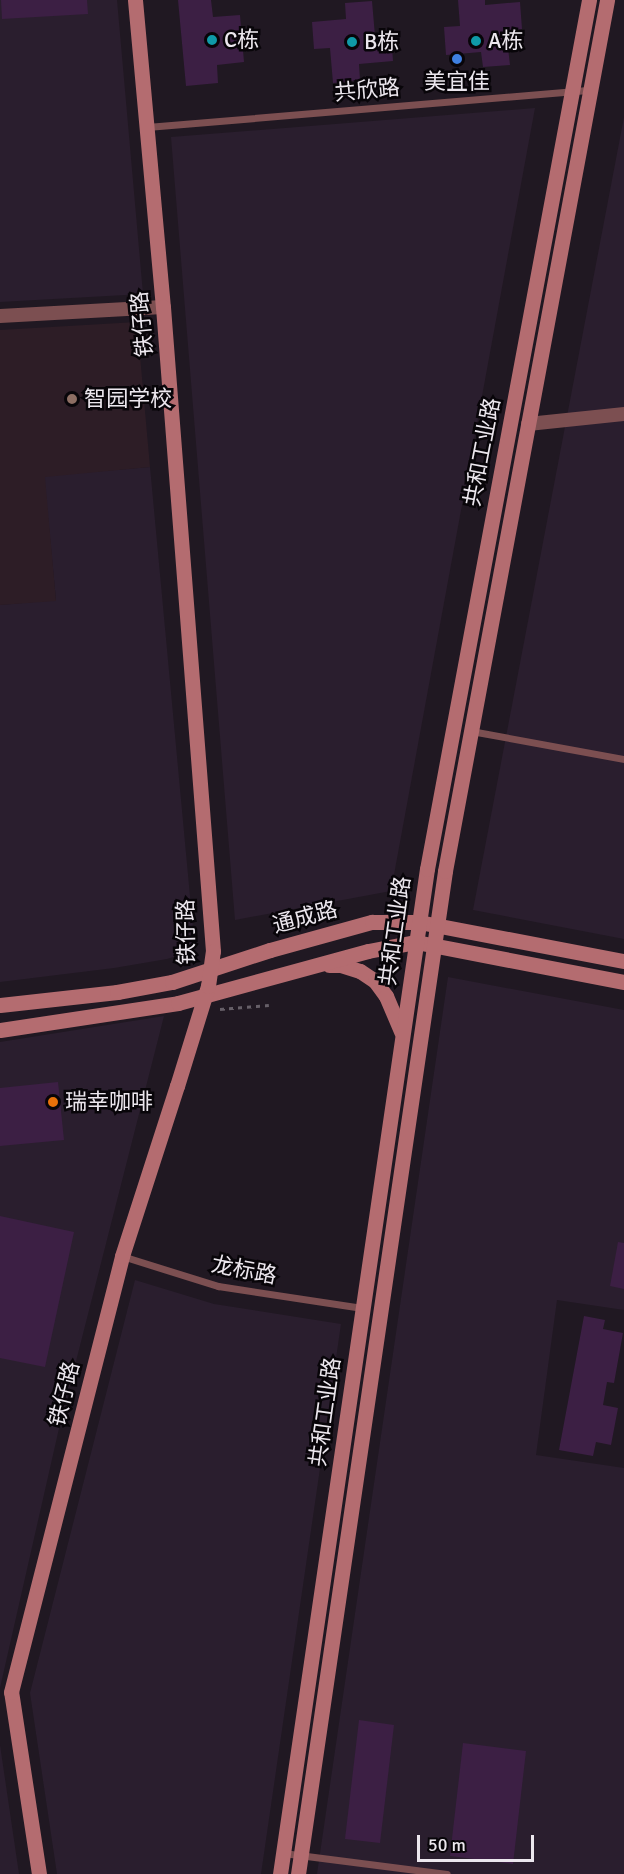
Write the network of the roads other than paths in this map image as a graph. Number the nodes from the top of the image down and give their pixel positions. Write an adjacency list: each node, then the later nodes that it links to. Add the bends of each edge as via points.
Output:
1 (135, 0): 6 (street, 铁仔路)
2 (589, 0): 5 (street, 共和工业路)
3 (606, 0): 4 (street, 共和工业路)
4 (591, 90): 5 (lane, 共欣路); 10 (street, 共和工业路)
5 (573, 91): 6 (lane, 共欣路); 13 (street, 共和工业路)
6 (147, 127): 7 (street, 铁仔路)
7 (163, 307): 8 (street); 23 (street, 铁仔路, bridge, via 213,951 201,1010)
8 (0, 316)
9 (624, 414): 10 (street)
10 (528, 424): 11 (street, 共和工业路)
11 (471, 731): 12 (lane); 14 (street, 共和工业路)
12 (624, 759)
13 (419, 922): 14 (street, 通成路); 15 (street, 共和工业路); 20 (street, 通成路, via 372,922 172,982)
14 (437, 925): 16 (street, 共和工业路); 17 (street, 通成路)
15 (416, 942): 16 (street); 18 (street); 22 (street, 共和工业路)
16 (434, 946): 19 (street); 27 (street, 共和工业路)
17 (624, 961)
18 (320, 964): 21 (street, via 178,1003); 22 (street, via 341,965 375,981 386,996)
19 (624, 982)
20 (0, 1005)
21 (0, 1030)
22 (402, 1037): 24 (street, 共和工业路)
23 (122, 1256): 24 (lane, 龙标路, via 218,1286); 25 (street, 铁仔路)
24 (363, 1308): 26 (street, 共和工业路)
25 (6, 1692): 28 (street, 铁仔路)
26 (283, 1853): 27 (lane); 29 (street, 共和工业路)
27 (301, 1856): 30 (street, 共和工业路); 31 (lane)
28 (39, 1874)
29 (280, 1874)
30 (298, 1874)
31 (447, 1874)

